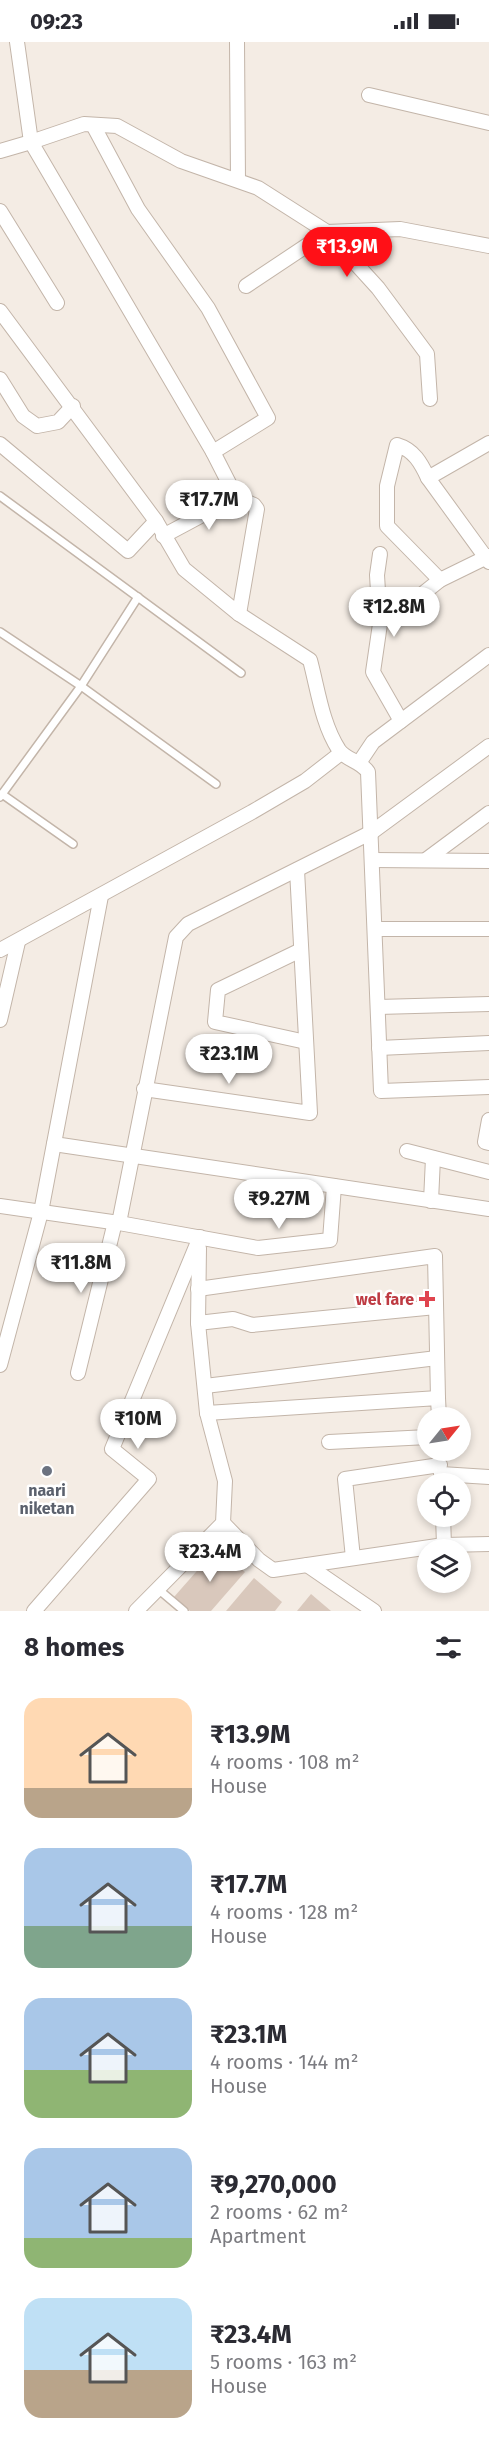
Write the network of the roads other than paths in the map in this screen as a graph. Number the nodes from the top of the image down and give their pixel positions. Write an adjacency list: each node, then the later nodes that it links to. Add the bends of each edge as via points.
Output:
1 (18, 42): 6 (street)
2 (237, 42): 8 (street)
3 (369, 95): 4 (street)
4 (489, 123)
5 (93, 125): 6 (street, via 84,124); 8 (street, via 117,126 181,161); 22 (street, via 138,209 208,308 268,418)
6 (32, 142): 7 (street); 22 (street)
7 (0, 150)
8 (238, 180): 10 (street, via 258,188)
9 (0, 211): 13 (street)
10 (327, 232): 11 (street, via 400,229); 12 (street); 16 (street, via 378,288 427,354)
11 (489, 246)
12 (246, 286)
13 (57, 303)
14 (0, 311): 17 (street)
15 (0, 379): 18 (street)
16 (429, 399)
17 (73, 406): 18 (street, via 58,422 37,426); 26 (street)
18 (18, 408): 19 (street)
19 (9, 420)
20 (489, 443): 23 (street)
21 (0, 444): 26 (street, via 128,550)
22 (213, 452): 25 (street)
23 (428, 478): 29 (street); 30 (street, via 420,461 407,448 397,445 387,486 387,526)
24 (0, 496): 31 (lane)
25 (236, 497): 27 (street); 33 (street, via 257,509)
26 (156, 521): 27 (street)
27 (164, 536): 33 (street, via 184,569)
28 (380, 554): 38 (street, via 380,624 373,672)
29 (488, 558): 30 (street)
30 (440, 580): 32 (street)
31 (138, 597): 36 (lane); 37 (lane)
32 (410, 604)
33 (239, 614): 40 (street, via 310,660 330,733)
34 (0, 632): 37 (lane)
35 (489, 655): 38 (street)
36 (241, 673)
37 (81, 686): 42 (lane); 43 (lane)
38 (401, 721): 41 (street, via 373,742)
39 (489, 746): 45 (street)
40 (341, 753): 41 (street); 51 (street, via 305,781)
41 (359, 763): 45 (street, via 368,772)
42 (216, 784)
43 (1, 795): 46 (lane)
44 (489, 813): 47 (street)
45 (372, 832): 48 (street); 50 (street)
46 (73, 844)
47 (427, 858): 48 (street); 49 (street)
48 (374, 860): 52 (street)
49 (489, 861)
50 (297, 870): 56 (street); 64 (street, via 188,924 176,937)
51 (100, 896): 54 (street); 67 (street)
52 (376, 929): 53 (street); 58 (street)
53 (489, 929)
54 (18, 942): 55 (street); 59 (street)
55 (0, 950)
56 (301, 950): 60 (street); 60 (street, via 218,990 215,1022)
57 (489, 1004): 58 (street)
58 (378, 1007): 62 (street)
59 (0, 1020)
60 (306, 1042): 64 (street, via 310,1113)
61 (489, 1043): 62 (street)
62 (380, 1048): 63 (street, via 381,1091)
63 (489, 1087)
64 (144, 1089): 69 (street)
65 (489, 1120): 66 (street, via 485,1142)
66 (489, 1143)
67 (54, 1144): 69 (street); 76 (street)
68 (407, 1152): 70 (street)
69 (132, 1156): 72 (street); 77 (street)
70 (433, 1158): 71 (street); 73 (street)
71 (489, 1172)
72 (334, 1186): 73 (street); 78 (street, via 330,1240 258,1248)
73 (432, 1201): 75 (street)
74 (0, 1206): 76 (street)
75 (489, 1209)
76 (41, 1212): 77 (street); 83 (street)
77 (117, 1222): 78 (street); 84 (street)
78 (200, 1237): 79 (street); 101 (street, via 112,1449 149,1479)
79 (198, 1289): 80 (street, via 435,1256); 81 (street)
80 (436, 1307): 81 (street, via 252,1325 233,1318); 82 (street)
81 (198, 1323): 85 (street)
82 (437, 1358): 85 (street); 86 (street)
83 (0, 1365)
84 (78, 1373)
85 (204, 1386): 88 (street)
86 (438, 1398): 87 (street); 88 (street)
87 (438, 1407)
88 (207, 1413): 94 (street, via 225,1481)
89 (417, 1438): 90 (street)
90 (329, 1442)
91 (417, 1475): 98 (street, via 345,1479)
92 (471, 1476): 93 (street)
93 (489, 1477)
94 (223, 1523): 99 (street, via 273,1570); 100 (street)
95 (471, 1544): 96 (street)
96 (489, 1544)
97 (417, 1549): 98 (street)
98 (353, 1558): 99 (street)
99 (307, 1565): 104 (street)
100 (158, 1589): 102 (street); 103 (lane)
101 (34, 1611)
102 (136, 1611)
103 (184, 1611)
104 (374, 1611)

